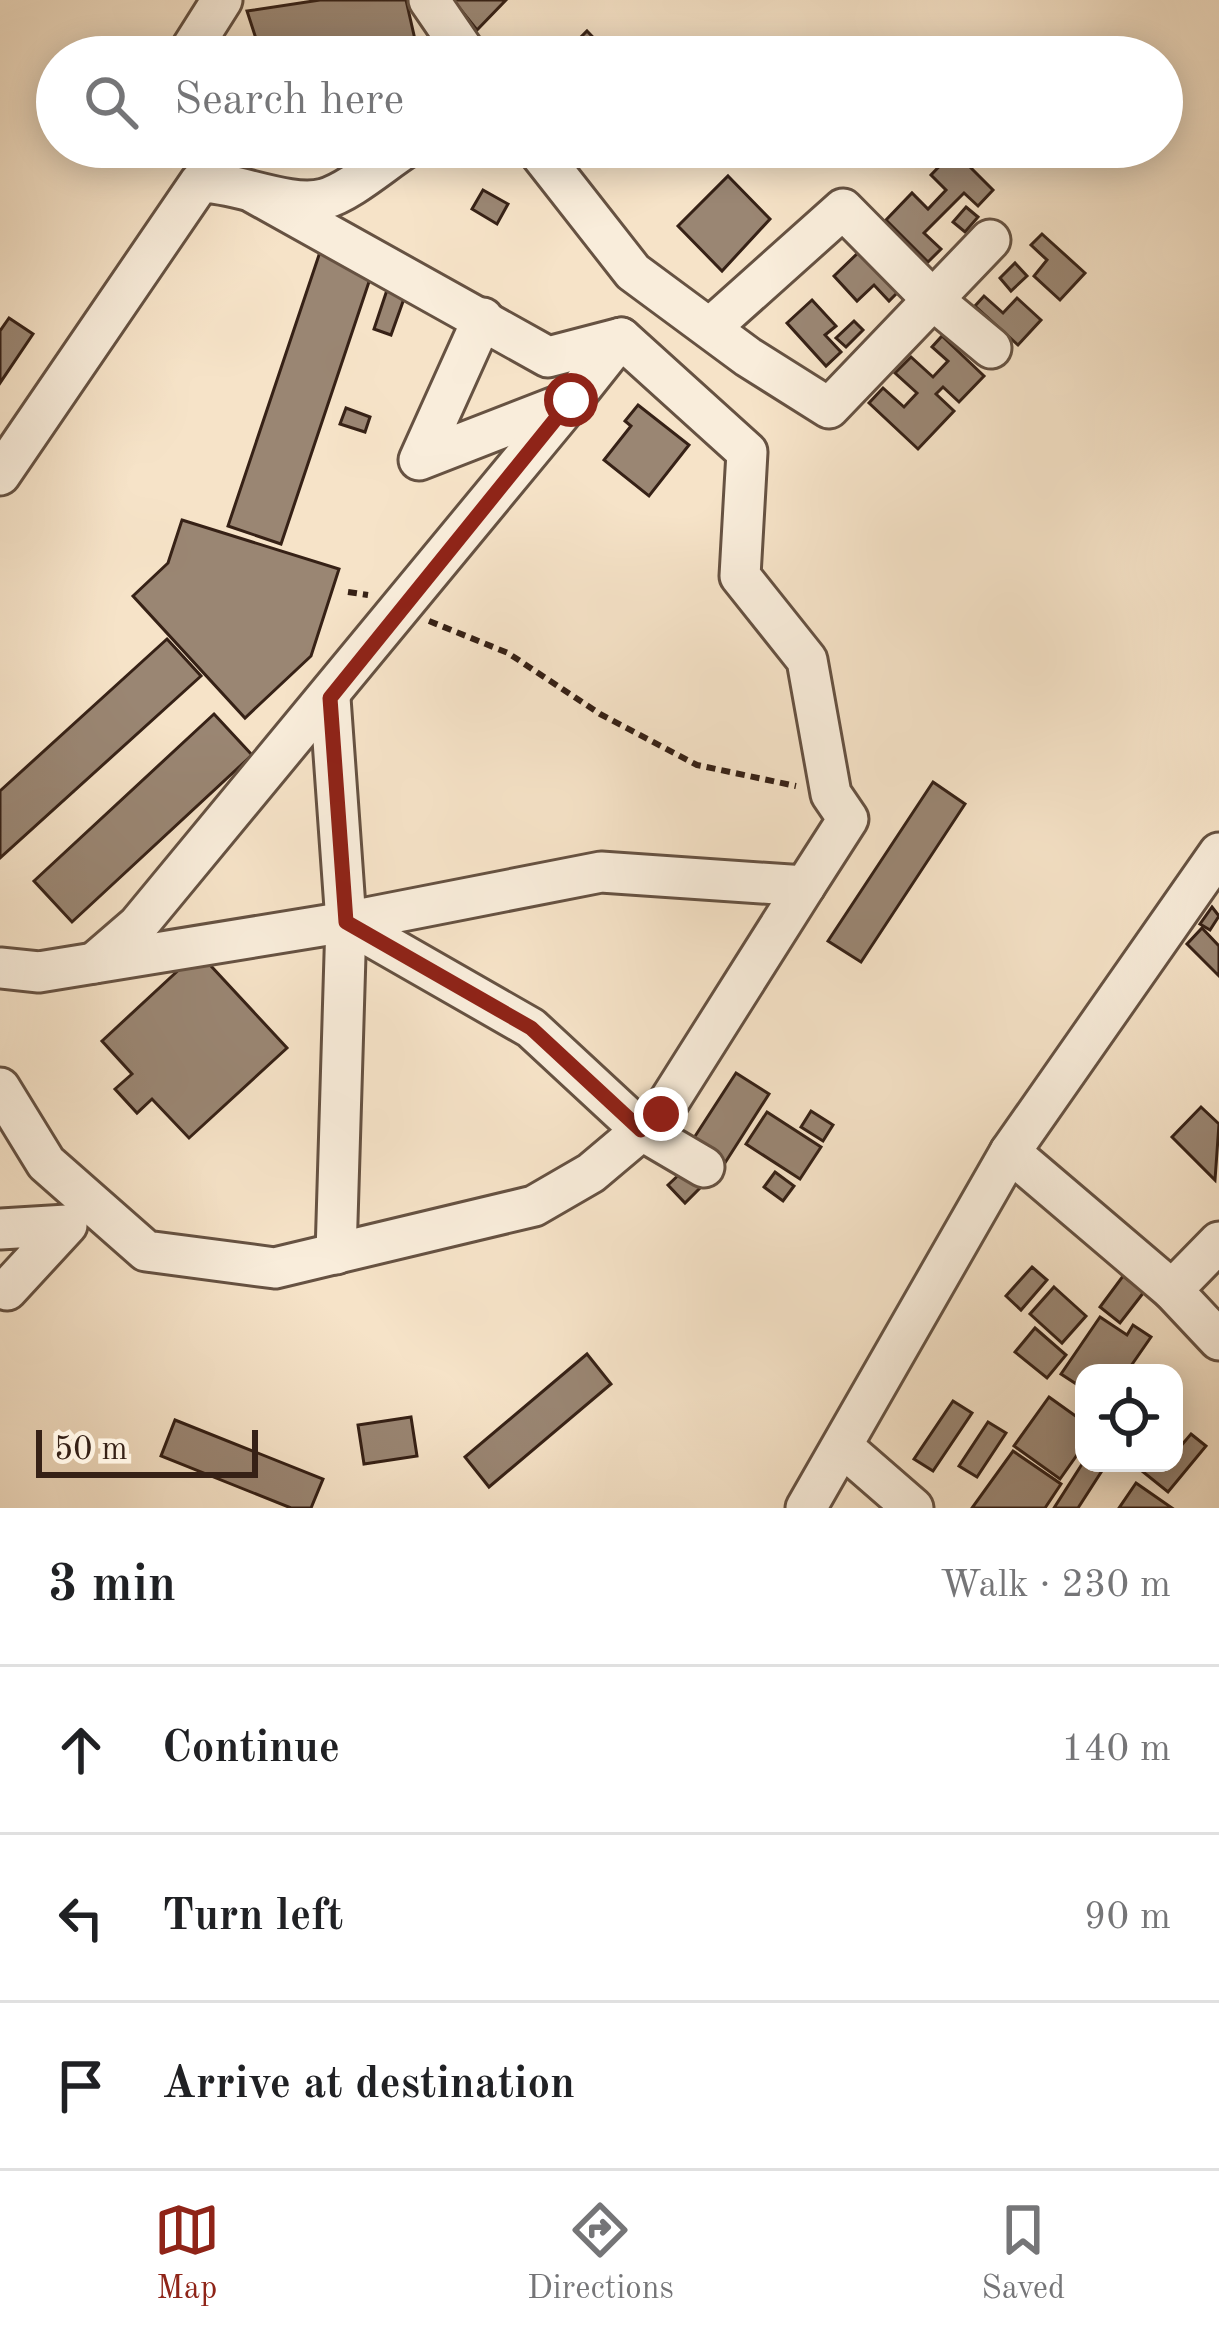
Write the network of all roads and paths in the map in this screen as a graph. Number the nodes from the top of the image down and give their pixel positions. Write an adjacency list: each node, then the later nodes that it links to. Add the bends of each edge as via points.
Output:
1 (223, 0): 3 (street)
2 (428, 0): 4 (street)
3 (200, 36)
4 (453, 36)
5 (219, 168): 8 (street)
6 (373, 168): 8 (street, via 323,199)
7 (551, 168): 12 (street, via 633,272)
8 (242, 188): 11 (street); 16 (street, via 200,182)
9 (990, 240): 10 (street)
10 (932, 299): 12 (street, via 829,408); 12 (street, via 842,209); 14 (street)
11 (483, 318): 13 (street, via 548,357); 15 (street, via 419,460)
12 (710, 328)
13 (621, 338): 15 (street); 20 (street, via 747,452 740,576 807,660)
14 (991, 348)
15 (571, 400): 18 (street)
16 (0, 475)
17 (348, 592): 18 (path)
18 (402, 609): 19 (street); 20 (path, via 508,653 698,765)
19 (330, 698): 23 (street); 24 (street, via 138,925)
20 (831, 794): 22 (street, via 848,819)
21 (1219, 853): 28 (street)
22 (806, 886): 23 (street, via 601,872); 27 (street, via 661,1114)
23 (346, 922): 24 (street); 27 (street, via 531,1028); 32 (street)
24 (93, 964): 25 (street, via 39,973)
25 (0, 968)
26 (0, 1088): 32 (street, via 46,1163 146,1251 275,1268)
27 (641, 1130): 29 (street); 32 (street, via 591,1173 533,1206)
28 (1010, 1152): 33 (street); 36 (street)
29 (704, 1167)
30 (0, 1229): 34 (street, via 67,1226)
31 (1219, 1243): 33 (street)
32 (336, 1254)
33 (1172, 1290): 35 (street)
34 (7, 1291)
35 (1219, 1340)
36 (844, 1448): 37 (street); 38 (street)
37 (806, 1508)
38 (913, 1508)

